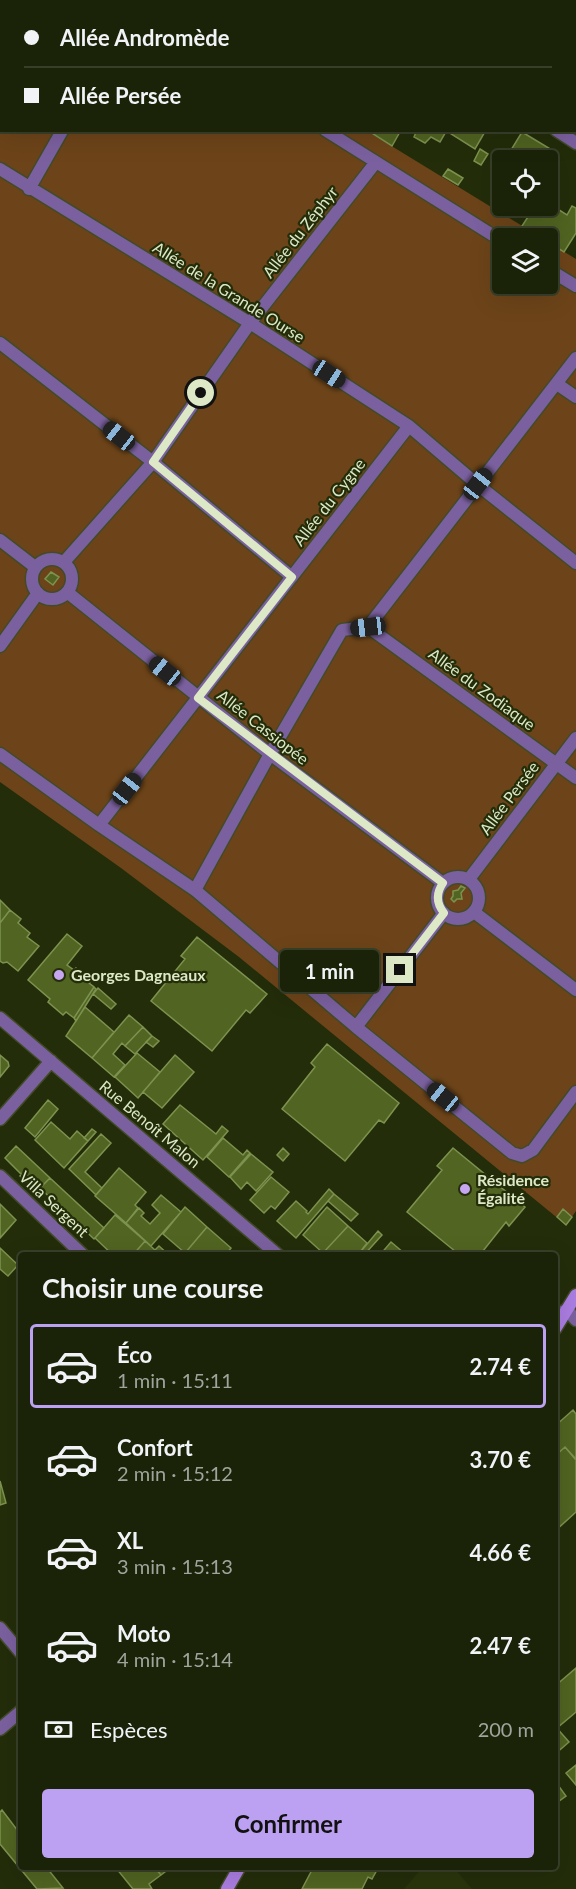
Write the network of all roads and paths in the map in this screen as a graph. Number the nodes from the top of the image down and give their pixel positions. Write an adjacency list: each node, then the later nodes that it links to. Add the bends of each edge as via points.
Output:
1 (61, 132): 7 (street)
2 (328, 132): 5 (street)
3 (559, 132): 4 (street)
4 (576, 143)
5 (376, 162): 8 (street); 11 (street, Allée du Zéphyr)
6 (0, 169): 7 (street, Allée de la Grande Ourse)
7 (29, 189): 11 (street, Allée de la Grande Ourse)
8 (492, 235)
9 (558, 275): 10 (street)
10 (576, 286)
11 (250, 323): 16 (street, Allée de la Grande Ourse); 17 (street, Allée du Zéphyr)
12 (0, 344): 17 (street)
13 (576, 358): 14 (street)
14 (557, 384): 15 (street); 18 (street)
15 (576, 397)
16 (409, 426): 18 (street, Allée de la Grande Ourse); 23 (street, Allée du Cygne)
17 (153, 462): 20 (street, Allée du Zéphyr); 23 (street)
18 (478, 484): 21 (street, Allée de la Grande Ourse); 26 (street)
19 (0, 540): 22 (street)
20 (64, 562): 22 (street, via 45,559); 24 (street, via 72,579)
21 (576, 563)
22 (35, 567): 25 (street, via 31,578)
23 (292, 577): 28 (street, Allée du Cygne)
24 (67, 592): 25 (street, via 50,599); 28 (street, Allée Cassiopée)
25 (38, 594): 27 (street)
26 (368, 627): 31 (street, via 342,630); 32 (street, Allée du Zodiaque)
27 (0, 646)
28 (198, 698): 31 (street, Allée Cassiopée); 34 (street, Allée du Cygne)
29 (576, 738): 32 (street, Allée Persée)
30 (0, 754): 34 (street)
31 (270, 754): 36 (street, Allée Cassiopée); 37 (street)
32 (555, 763): 33 (street, Allée du Zodiaque); 35 (street, Allée Persée)
33 (576, 778)
34 (99, 825): 37 (street)
35 (469, 879): 36 (street, via 455,877); 38 (street, via 480,894)
36 (443, 883): 39 (street, via 437,901)
37 (195, 890): 42 (street)
38 (474, 912): 39 (street, via 462,919); 40 (street)
39 (444, 913): 42 (street)
40 (576, 990)
41 (0, 1018): 43 (street, Rue Benoît Malon)
42 (357, 1027): 44 (street, via 512,1153 522,1156 533,1150)
43 (51, 1061): 45 (street); 48 (street, Rue Benoît Malon)
44 (576, 1092)
45 (0, 1119)
46 (0, 1176): 47 (street, Villa Sergent)
47 (80, 1252)
48 (274, 1252)
49 (576, 1295): 50 (main road)
50 (567, 1310): 51 (street); 52 (street); 53 (main road)
51 (558, 1314)
52 (576, 1320)
53 (558, 1324)
54 (0, 1628): 55 (street)
55 (18, 1649)
56 (18, 1714): 57 (street)
57 (0, 1729)
58 (238, 1870): 59 (main road)
59 (227, 1889)

